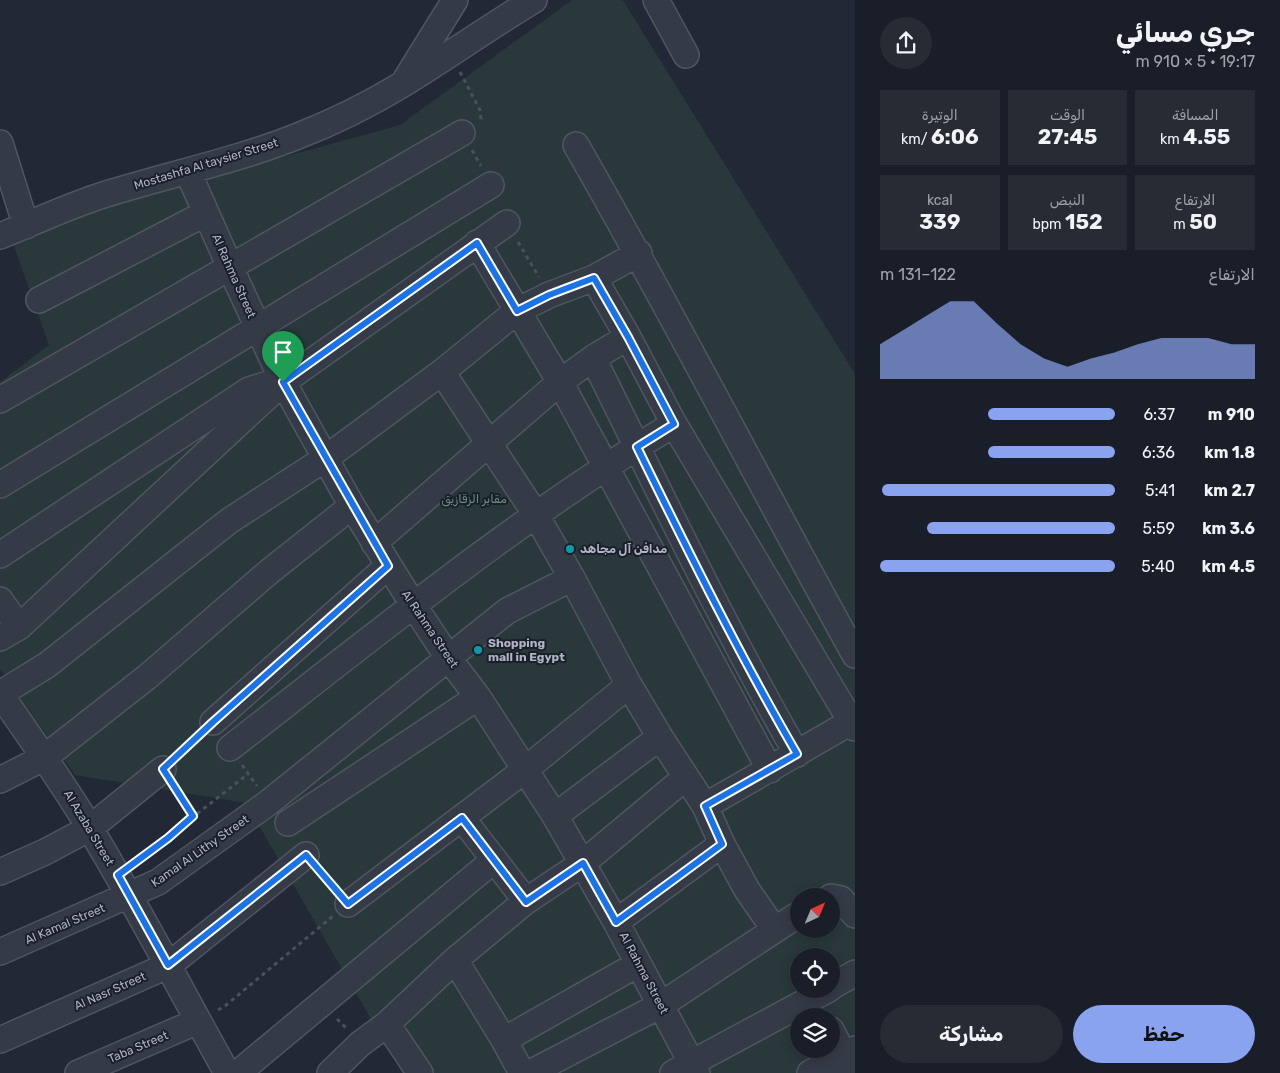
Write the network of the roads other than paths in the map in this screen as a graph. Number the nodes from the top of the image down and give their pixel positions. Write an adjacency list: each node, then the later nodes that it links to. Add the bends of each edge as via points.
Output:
1 (455, 0): 5 (street)
2 (534, 0): 5 (street, Mostashfa Al taysier Street)
3 (656, 0): 4 (street)
4 (686, 55)
5 (402, 85): 9 (street, Mostashfa Al taysier Street, via 298,136)
6 (462, 133): 17 (street)
7 (0, 143): 13 (street)
8 (576, 145): 16 (street)
9 (188, 172): 11 (street, Al Rahma Street); 13 (street, Mostashfa Al taysier Street, via 76,203)
10 (491, 185): 21 (street)
11 (206, 213): 17 (street, Al Rahma Street); 19 (street)
12 (507, 222): 15 (street)
13 (26, 226): 14 (street, Mostashfa Al taysier Street)
14 (0, 236)
15 (477, 243): 20 (street); 26 (street)
16 (639, 253): 18 (street); 43 (street)
17 (230, 267): 21 (street, Al Rahma Street); 27 (street)
18 (594, 278): 20 (street); 22 (street)
19 (39, 300)
20 (517, 311): 24 (street); 25 (street)
21 (257, 328): 26 (street, Al Rahma Street); 33 (street)
22 (628, 337): 23 (street); 28 (street)
23 (593, 358): 25 (street); 30 (street)
24 (442, 372): 29 (street); 31 (street)
25 (560, 382): 29 (street); 32 (street)
26 (280, 385): 31 (street, Al Rahma Street); 37 (street, via 268,384 250,390); 42 (street)
27 (0, 400)
28 (674, 424): 30 (street); 49 (street)
29 (489, 445): 35 (street); 36 (street)
30 (637, 447): 32 (street); 52 (street, via 704,584)
31 (326, 458): 34 (street, Al Rahma Street); 46 (street, via 229,521 47,665)
32 (606, 467): 35 (street); 56 (street)
33 (0, 485)
34 (352, 506): 36 (street, Al Rahma Street); 53 (street, via 270,571 147,678)
35 (536, 515): 39 (street); 41 (street)
36 (374, 543): 38 (street, Al Rahma Street)
37 (0, 555)
38 (388, 566): 41 (street, Al Rahma Street); 48 (street)
39 (572, 578): 44 (street, Kamal Al Lithy Street, via 507,611); 45 (street)
40 (0, 600): 42 (street)
41 (414, 606): 44 (street, Al Rahma Street); 51 (street)
42 (9, 633)
43 (855, 655)
44 (449, 659): 47 (street, Al Rahma Street); 69 (street, Kamal Al Lithy Street, via 268,803 171,873 158,882)
45 (629, 685): 50 (street); 55 (street)
46 (0, 694): 53 (street, Al Azaba Street)
47 (478, 697): 55 (street, Al Rahma Street); 62 (street)
48 (213, 722)
49 (853, 725): 52 (street)
50 (660, 737): 57 (street); 60 (street)
51 (230, 748)
52 (797, 754): 56 (street)
53 (45, 757): 58 (street); 63 (street, Al Azaba Street)
54 (163, 769): 63 (street)
55 (526, 769): 60 (street, Al Rahma Street); 61 (street)
56 (770, 770): 59 (street)
57 (686, 777): 59 (street); 67 (street)
58 (0, 779)
59 (705, 806): 64 (street)
60 (555, 816): 67 (street, Al Rahma Street)
61 (462, 818): 66 (street); 72 (street)
62 (288, 822)
63 (90, 828): 68 (street); 69 (street, Al Azaba Street)
64 (722, 844): 75 (street); 76 (street, via 747,890)
65 (306, 855): 80 (street, Al Nasr Street)
66 (494, 860): 71 (street); 94 (street)
67 (583, 863): 71 (street); 75 (street, Al Rahma Street)
68 (0, 872)
69 (124, 886): 77 (street, Al Kamal Street); 80 (street, Al Azaba Street)
70 (840, 899): 73 (street)
71 (526, 902): 78 (street)
72 (348, 904)
73 (855, 915)
74 (790, 919): 76 (street)
75 (616, 922): 79 (street, Al Rahma Street)
76 (774, 929): 84 (street)
77 (0, 952)
78 (455, 960): 86 (street); 88 (street)
79 (638, 964): 84 (street, Al Rahma Street); 88 (street)
80 (168, 965): 85 (street, Al Azaba Street); 87 (street, Al Nasr Street)
81 (855, 973): 82 (street)
82 (840, 985)
83 (823, 998): 91 (street)
84 (661, 1005): 91 (street, Al Rahma Street); 98 (street)
85 (198, 1021): 92 (street, Taba Street); 93 (street, Al Azaba Street)
86 (387, 1024): 95 (street); 96 (street)
87 (0, 1040)
88 (504, 1040): 97 (street)
89 (840, 1043): 90 (street)
90 (851, 1059): 99 (street)
91 (687, 1069)
92 (78, 1073)
93 (227, 1073)
94 (238, 1073)
95 (330, 1073)
96 (420, 1073)
97 (522, 1073)
98 (530, 1073)
99 (810, 1073)

